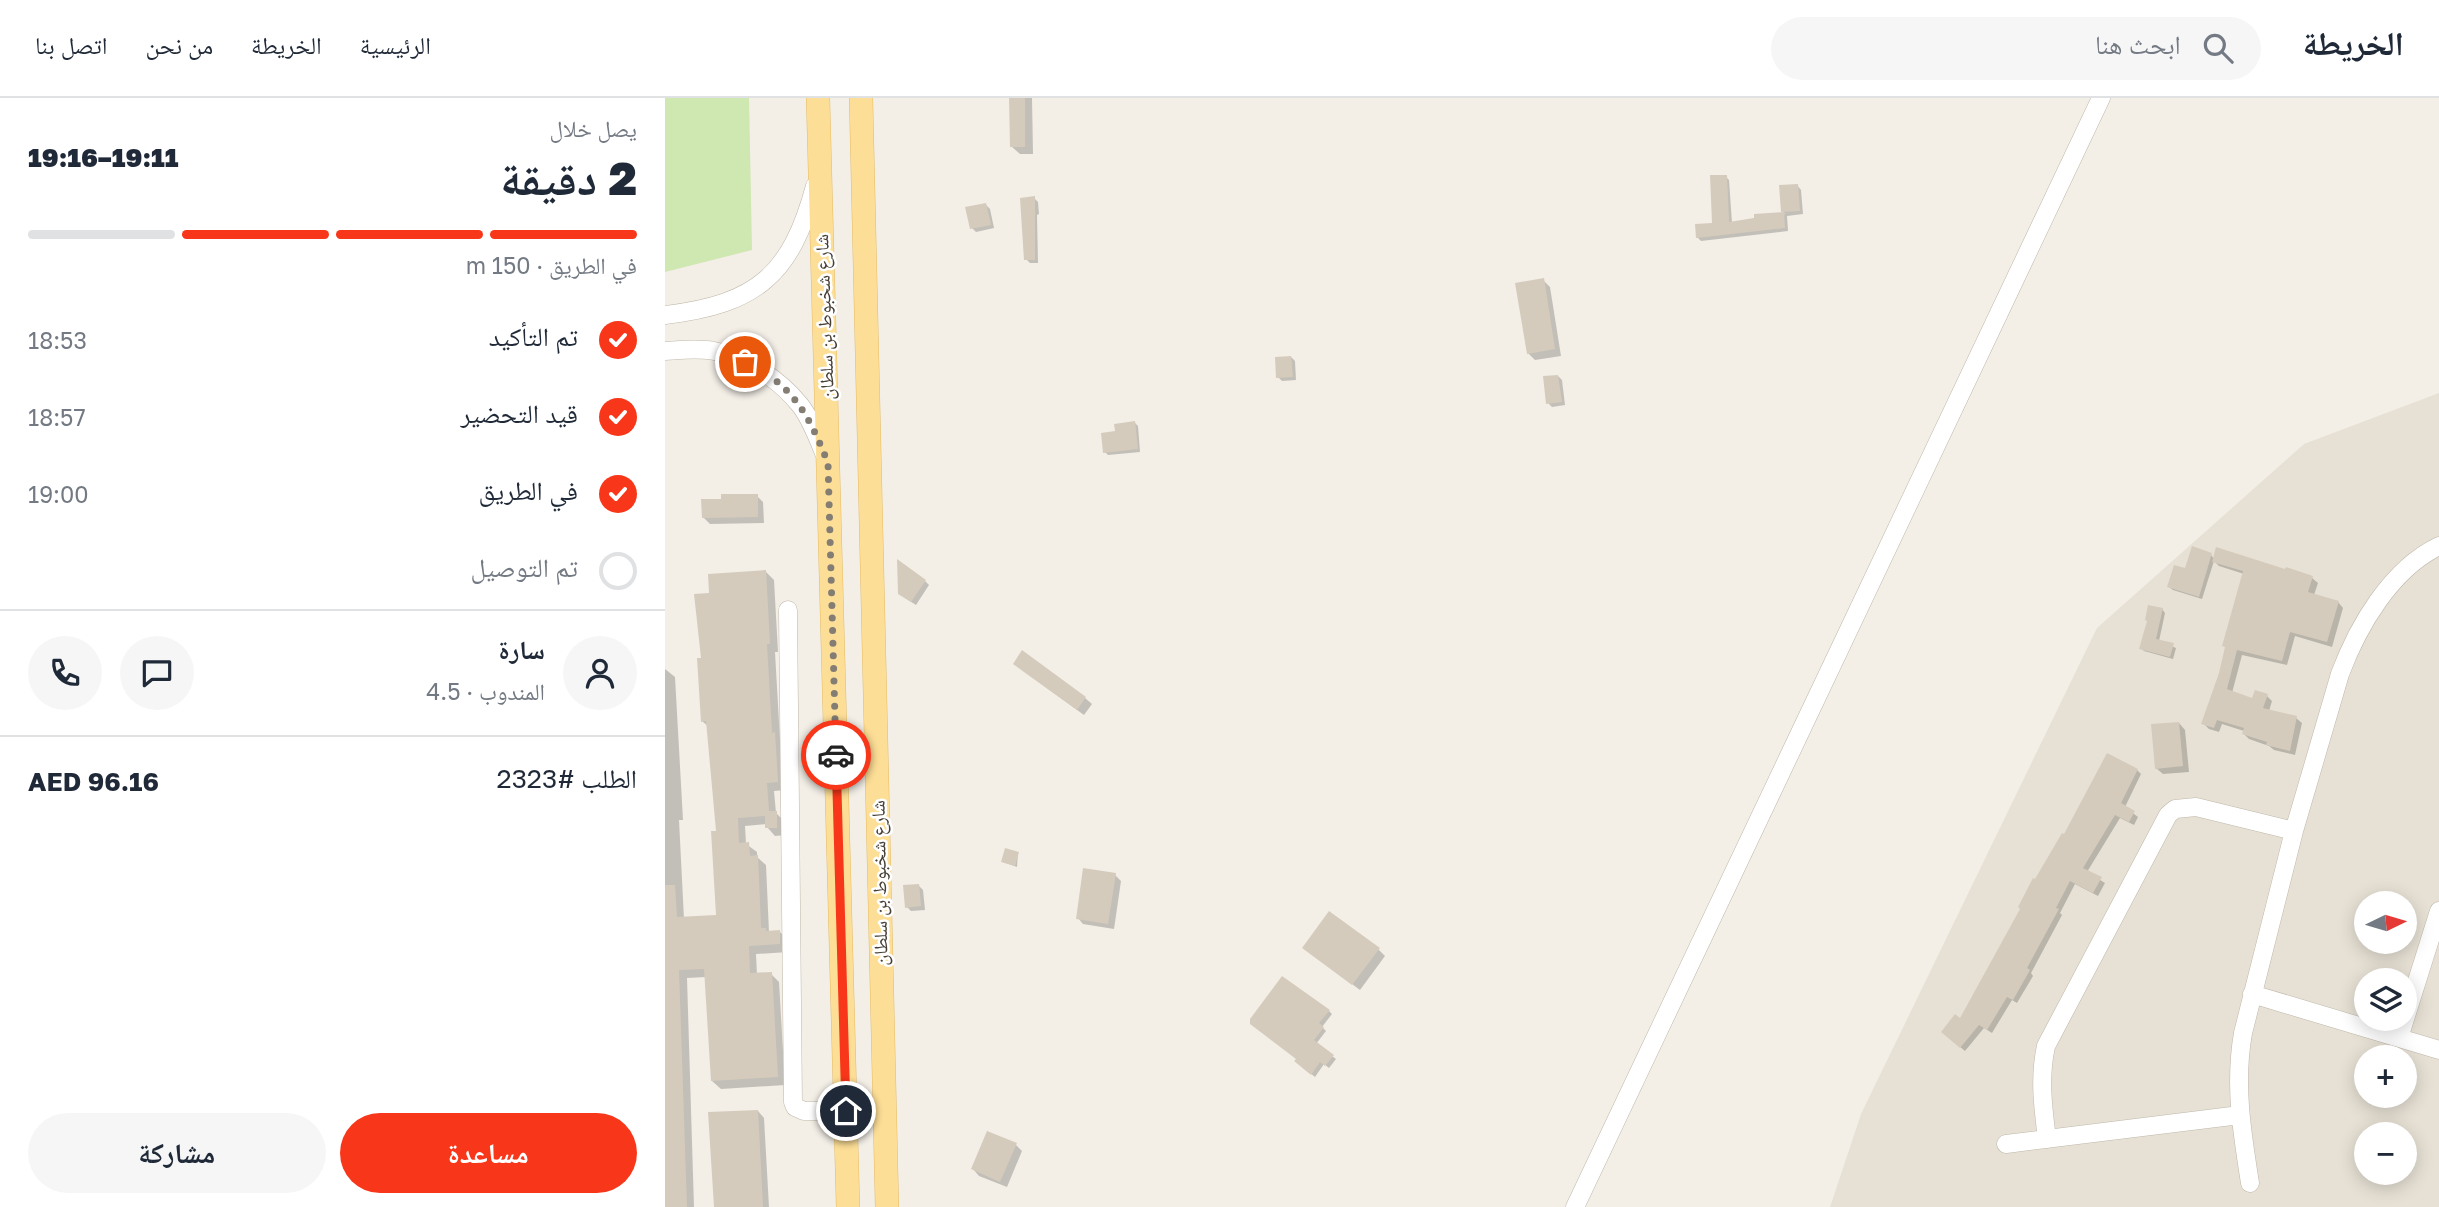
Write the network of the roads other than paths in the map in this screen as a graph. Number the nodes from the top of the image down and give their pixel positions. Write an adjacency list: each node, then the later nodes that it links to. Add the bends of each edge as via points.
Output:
1 (818, 98): 4 (main road, شارع شخبوط بن سلطان)
2 (861, 98): 21 (main road, شارع شخبوط بن سلطان)
3 (2101, 98): 22 (street)
4 (820, 169): 5 (street, via 807,217 792,250 774,272 724,304); 7 (main road, شارع شخبوط بن سلطان)
5 (665, 315)
6 (665, 351): 7 (street, via 716,351 758,368 799,404)
7 (828, 463): 15 (main road, شارع شخبوط بن سلطان)
8 (2439, 546): 10 (street, via 2397,579 2358,630 2340,674)
9 (788, 610): 15 (street, via 793,1102 804,1111)
10 (2294, 831): 12 (street); 17 (street, via 2196,807 2175,809 2168,815 2046,1046 2041,1091)
11 (2439, 911): 13 (street)
12 (2252, 994): 13 (street); 16 (street, via 2238,1060)
13 (2399, 1038): 14 (street)
14 (2439, 1049)
15 (846, 1111): 20 (main road, شارع شخبوط بن سلطان)
16 (2239, 1115): 17 (street); 19 (street)
17 (2047, 1139): 18 (street)
18 (2006, 1144)
19 (2250, 1184)
20 (848, 1207)
21 (887, 1207)
22 (1575, 1207)

